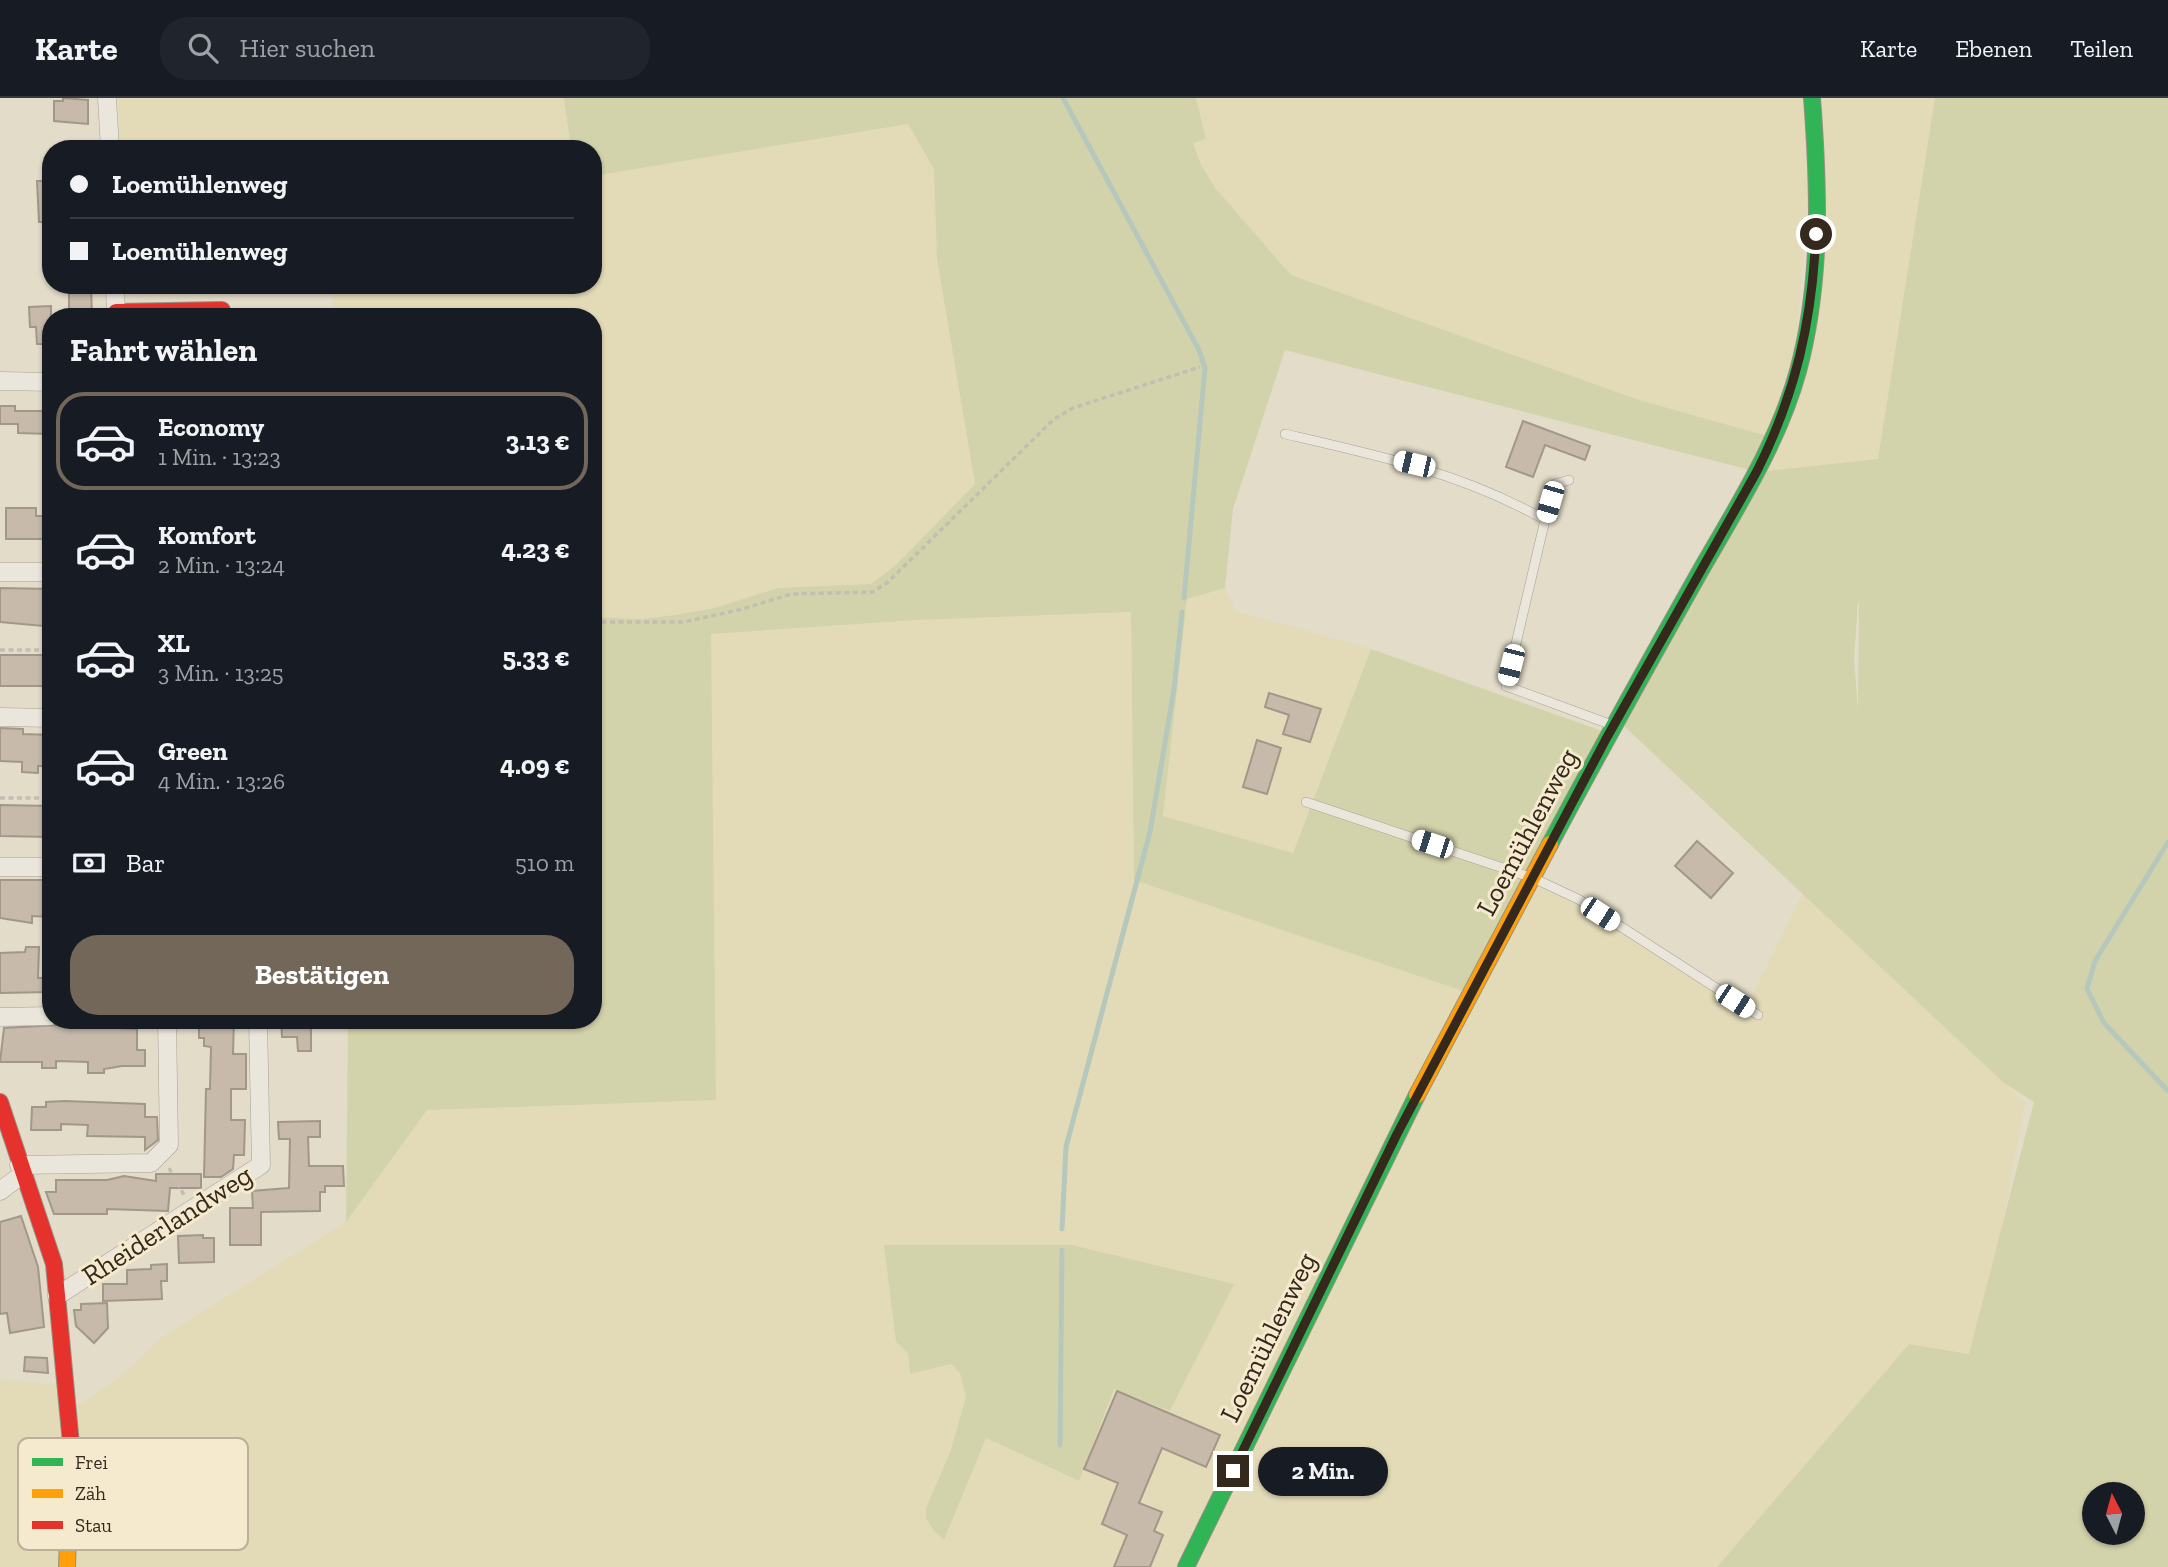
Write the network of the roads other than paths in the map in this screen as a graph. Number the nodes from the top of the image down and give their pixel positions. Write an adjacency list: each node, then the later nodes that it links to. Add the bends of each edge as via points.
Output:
1 (107, 98): 3 (street)
2 (1812, 98): 13 (street, Loemühlenweg, via 1817,208 1814,288 1800,368 1757,471)
3 (109, 140)
4 (0, 381): 5 (street)
5 (42, 382)
6 (1285, 434): 8 (lane, via 1414,464 1507,498)
7 (1569, 480): 8 (lane, via 1555,484)
8 (1545, 520): 13 (lane, via 1506,686)
9 (0, 572): 10 (street)
10 (42, 572)
11 (0, 717): 12 (street)
12 (42, 718)
13 (1614, 726): 17 (street, Loemühlenweg)
14 (1306, 802): 17 (lane)
15 (0, 867): 16 (street)
16 (42, 867)
17 (1532, 878): 18 (lane, via 1577,899); 28 (street, Loemühlenweg, via 1397,1134)
18 (1758, 1015)
19 (42, 1016): 20 (street)
20 (0, 1017)
21 (167, 1029): 24 (street, via 169,1145 161,1154 151,1163)
22 (258, 1029): 26 (street, Rheiderlandweg, via 261,1165)
23 (0, 1102): 24 (street)
24 (21, 1169): 25 (street); 26 (street, via 54,1264)
25 (0, 1191)
26 (57, 1296): 27 (street)
27 (70, 1438)
28 (1186, 1567)

